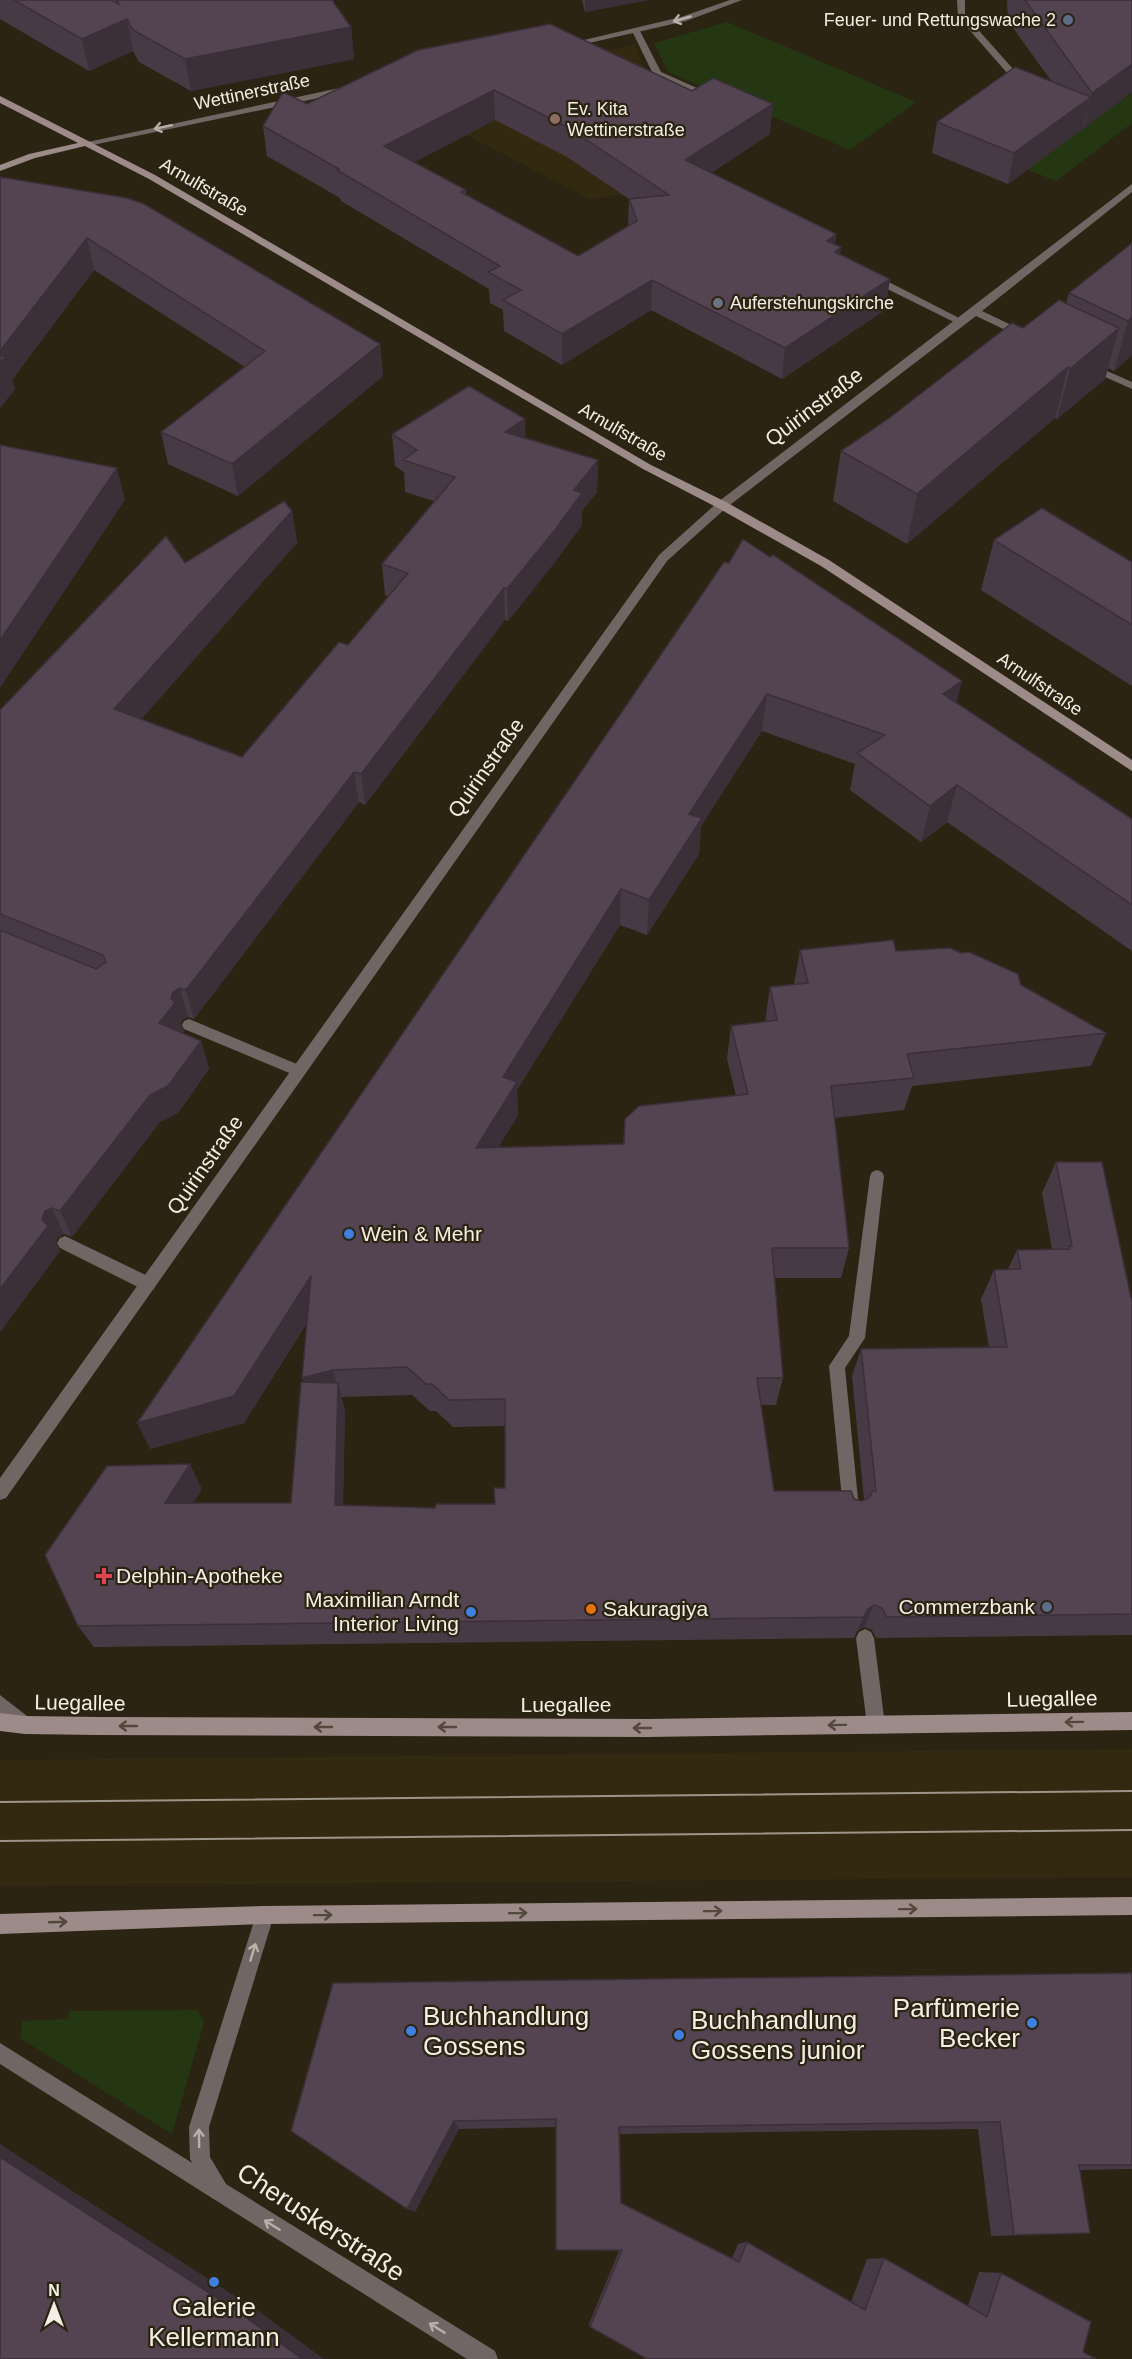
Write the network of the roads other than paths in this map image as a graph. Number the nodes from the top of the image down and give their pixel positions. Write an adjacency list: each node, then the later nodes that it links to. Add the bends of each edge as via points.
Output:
1 (738, 0): 3 (street, one-way to 3)
2 (961, 0): 5 (street, via 961,15)
3 (636, 31): 4 (street); 8 (street, via 657,74)
4 (555, 48)
5 (1011, 72)
6 (357, 87): 9 (street, Wettinerstraße, one-way to 9)
7 (0, 99): 9 (main road, Arnulfstraße)
8 (721, 102)
9 (88, 143): 10 (main road); 18 (main road, Arnulfstraße, via 647,467)
10 (0, 168)
11 (1132, 187): 13 (street, Quirinstraße)
12 (861, 272): 14 (street)
13 (975, 312): 14 (street, Quirinstraße); 15 (street)
14 (962, 322): 18 (street, Quirinstraße)
15 (1038, 341)
16 (1080, 361): 17 (street)
17 (1132, 386)
18 (722, 505): 19 (main road, Arnulfstraße, via 825,563); 21 (street, Quirinstraße, via 663,558)
19 (1132, 766)
20 (189, 1025): 21 (street)
21 (299, 1071): 24 (street, Quirinstraße)
22 (877, 1176): 26 (street, via 857,1338 837,1365)
23 (65, 1243): 24 (street)
24 (148, 1284): 25 (street, Quirinstraße)
25 (0, 1492)
26 (852, 1515)
27 (866, 1638): 32 (street)
28 (0, 1704): 31 (street)
29 (1132, 1721): 32 (main road, Luegallee, one-way to 32)
30 (0, 1722): 31 (main road, Luegallee)
31 (25, 1725): 32 (main road, Luegallee, one-way to 31)
32 (876, 1725)
33 (1132, 1906): 34 (main road, one-way to 33)
34 (265, 1915): 35 (main road, one-way to 34); 37 (street, Cheruskerstraße, one-way to 34, via 200,2160 199,2127)
35 (0, 1924)
36 (0, 2054): 37 (street)
37 (219, 2192): 38 (street, Cheruskerstraße, one-way to 37)
38 (487, 2359)

